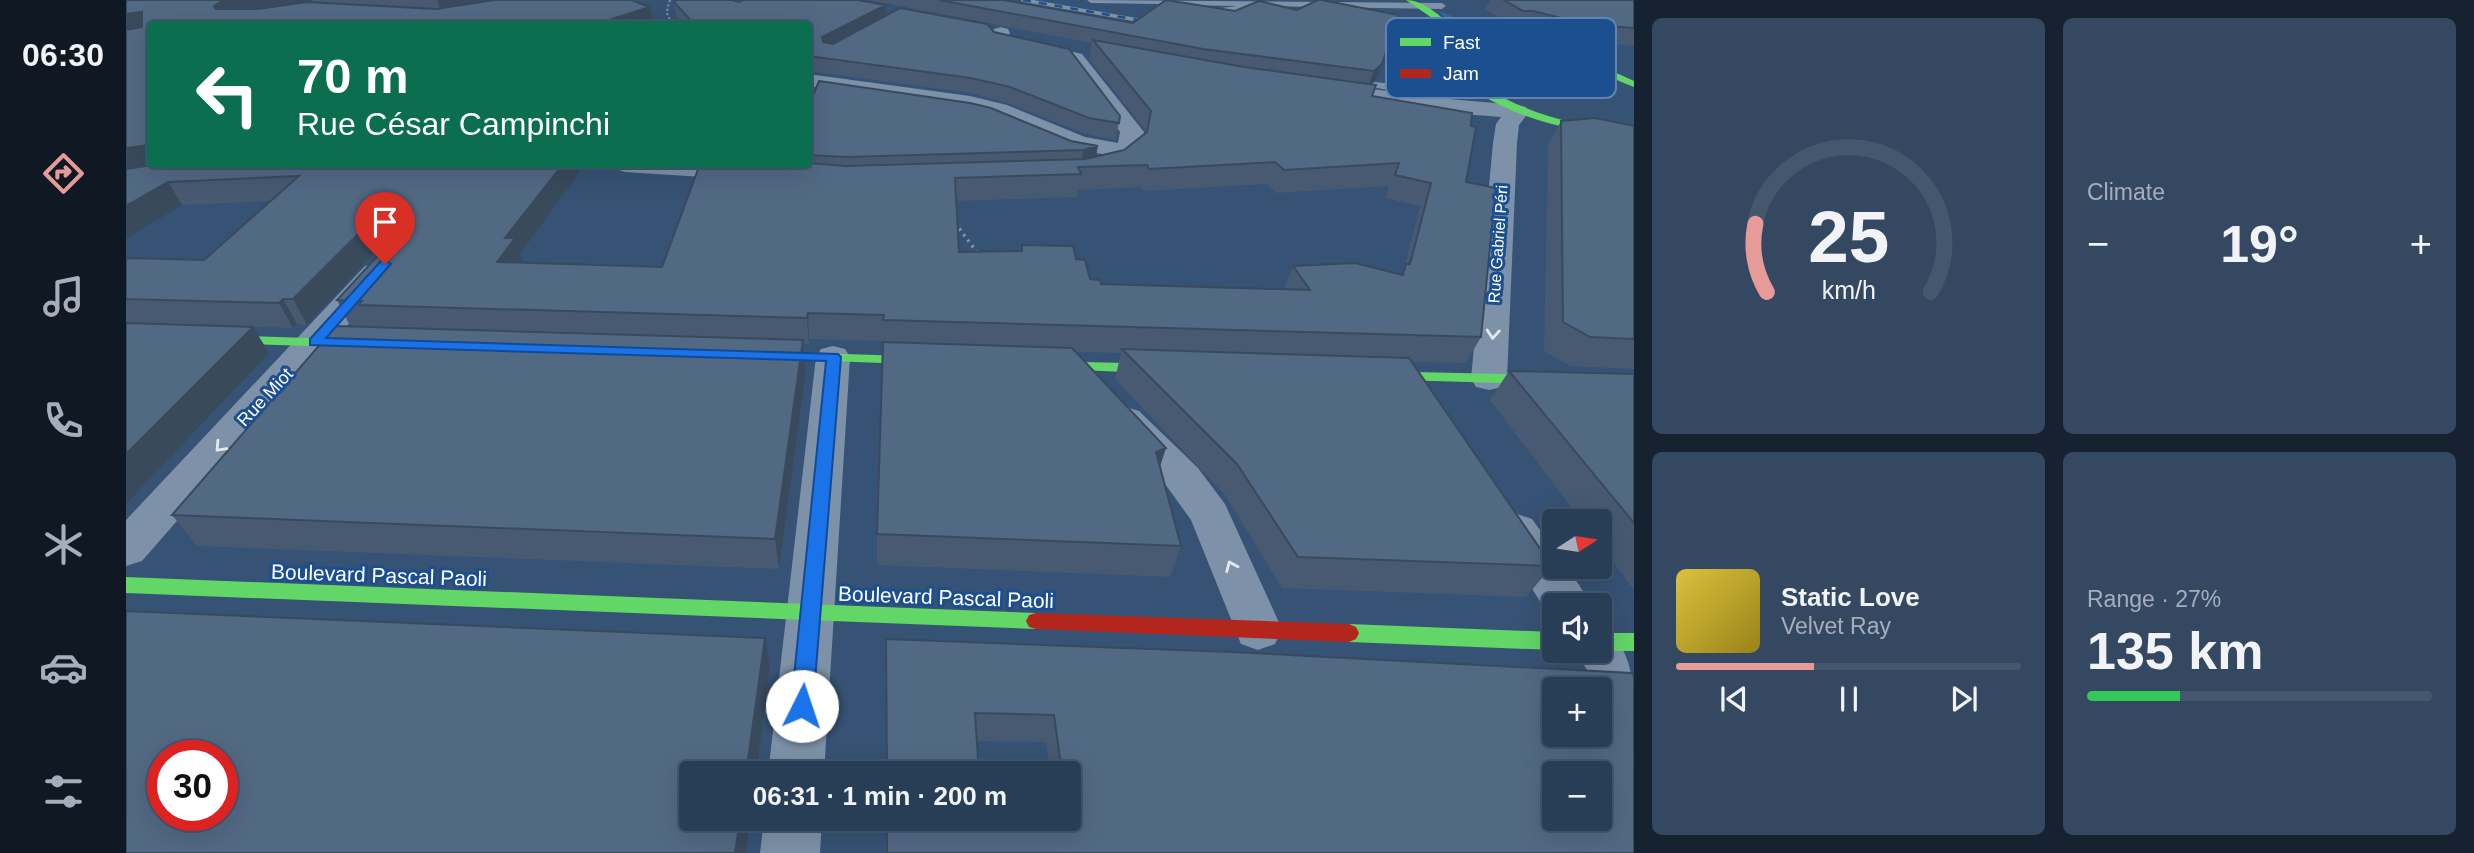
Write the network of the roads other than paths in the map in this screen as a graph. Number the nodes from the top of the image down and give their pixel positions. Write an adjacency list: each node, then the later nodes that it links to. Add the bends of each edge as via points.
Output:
1 (1091, 0): 4 (lane)
2 (1412, 3): 3 (lane); 4 (lane); 6 (street)
3 (1438, 3): 7 (street)
4 (1318, 5): 5 (lane)
5 (1359, 16)
6 (1438, 18)
7 (1462, 18)
8 (978, 29): 9 (street)
9 (1001, 33): 10 (street); 26 (street, via 996,37 1000,40 1075,58 1132,132)
10 (1090, 51)
11 (1616, 75): 13 (street)
12 (812, 81): 26 (street, via 970,103 1079,143)
13 (1634, 84)
14 (1298, 85): 17 (street)
15 (1375, 85): 16 (lane)
16 (1386, 87)
17 (1386, 98)
18 (1388, 98): 21 (street)
19 (1432, 98): 21 (lane)
20 (1494, 98): 22 (street)
21 (1437, 105): 22 (street)
22 (1518, 112): 23 (street); 42 (street, Rue Gabriel Péri, one-way to 42, via 1508,124 1505,143)
23 (1599, 131): 24 (street); 25 (street)
24 (1634, 133)
25 (1634, 147)
26 (1129, 152): 28 (street, via 1110,165)
27 (685, 168): 29 (street)
28 (1069, 172)
29 (774, 174)
30 (394, 254): 32 (street, Rue Miot)
31 (126, 336): 32 (street)
32 (315, 342): 33 (street); 46 (street, Rue Miot, one-way to 46)
33 (384, 344)
34 (743, 354): 35 (street)
35 (833, 357): 36 (street); 49 (street)
36 (955, 362)
37 (1023, 364): 38 (street)
38 (1077, 366): 39 (street); 50 (street, one-way to 38, via 1210,515 1183,478)
39 (1190, 370)
40 (1355, 375): 41 (street)
41 (1410, 377): 42 (street); 44 (street)
42 (1489, 379): 43 (street)
43 (1634, 382)
44 (1434, 411)
45 (1497, 502): 48 (street)
46 (126, 549)
47 (126, 585): 49 (street, Boulevard Pascal Paoli)
48 (1560, 593)
49 (810, 613): 50 (street, Boulevard Pascal Paoli); 56 (street)
50 (1258, 629): 51 (street, Boulevard Pascal Paoli)
51 (1542, 641)
52 (1612, 642): 53 (street)
53 (1634, 642)
54 (1608, 663): 55 (street)
55 (1634, 702)
56 (797, 761)
57 (792, 831): 58 (street)
58 (790, 853)

